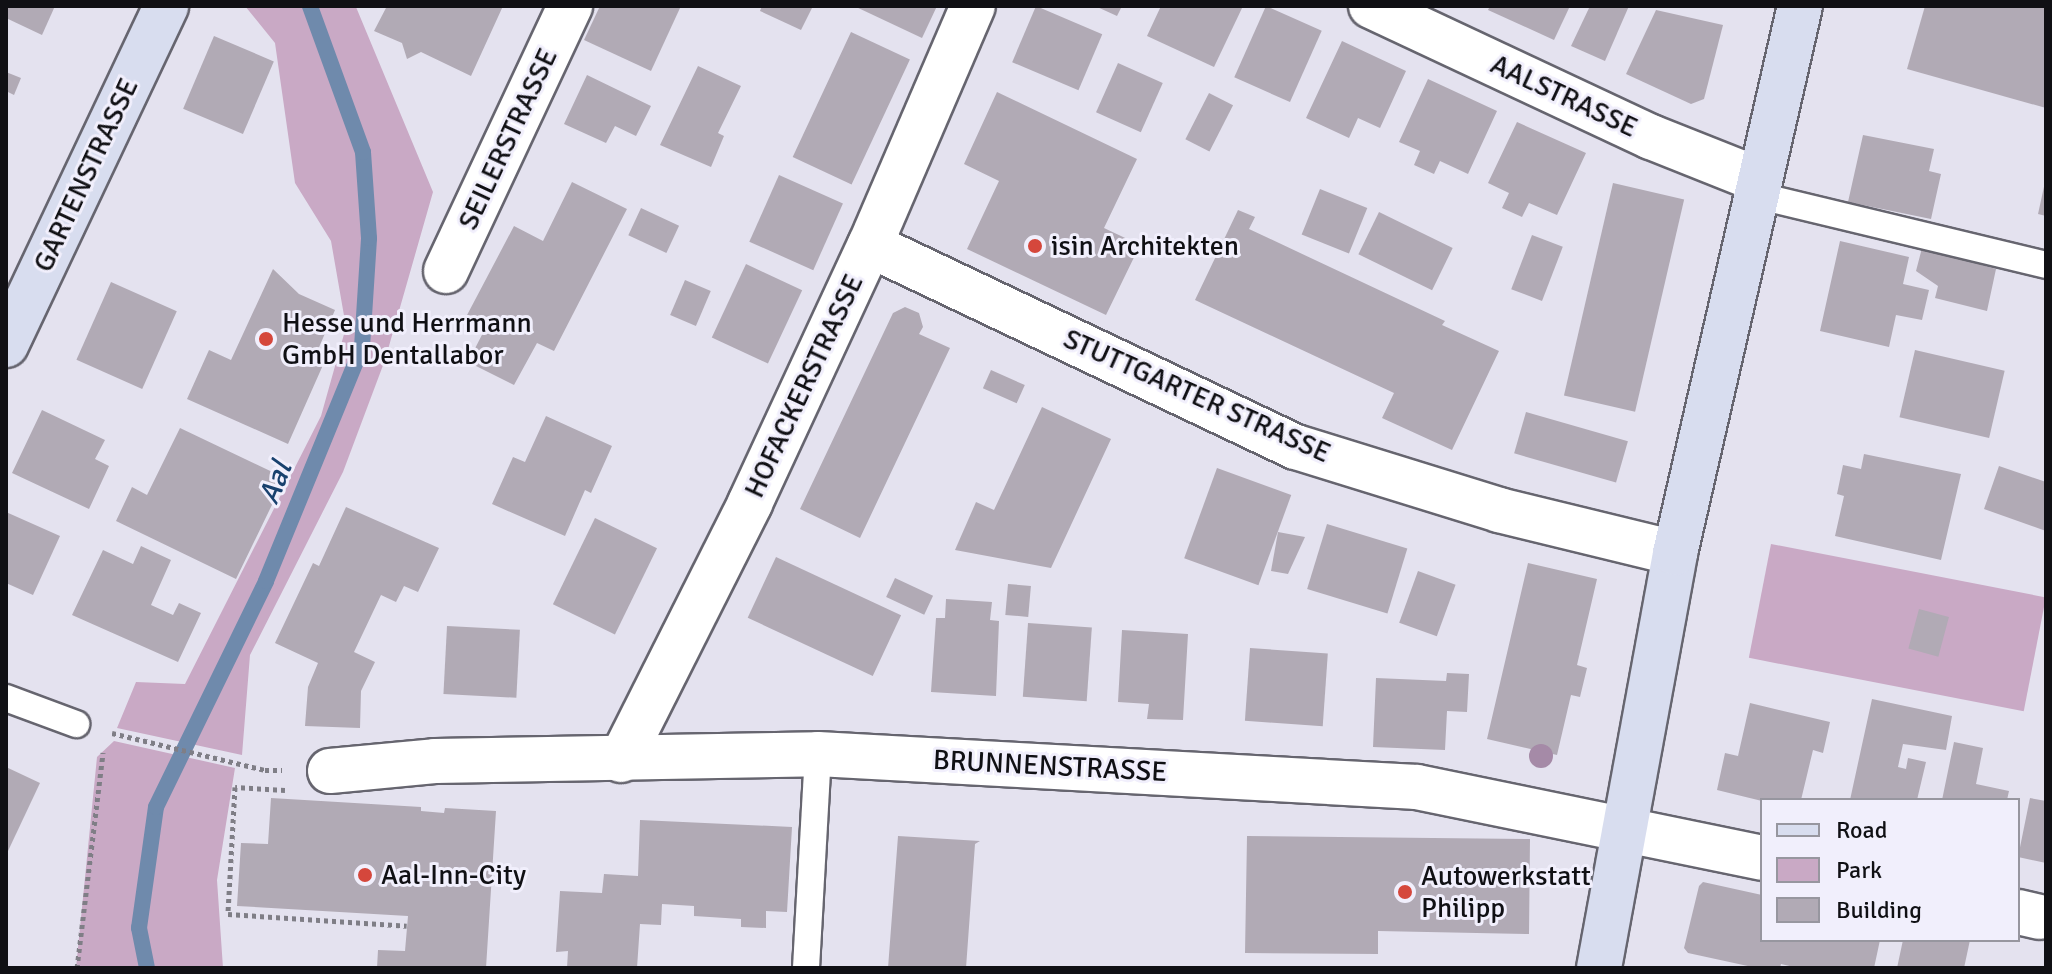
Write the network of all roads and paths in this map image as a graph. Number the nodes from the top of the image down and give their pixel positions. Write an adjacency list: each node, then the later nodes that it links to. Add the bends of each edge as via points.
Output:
1 (166, 6): 10 (main road, GARTENSTRASSE)
2 (570, 6): 9 (street, SEILERSTRASSE)
3 (973, 6): 7 (street, HOFACKERSTRASSE)
4 (1371, 6): 6 (street, AALSTRASSE)
5 (1800, 6): 6 (main road)
6 (1757, 187): 8 (lane); 11 (main road)
7 (870, 245): 11 (street, STUTTGARTER STRASSE, via 1296,447 1499,510); 17 (street, HOFACKERSTRASSE, via 750,503)
8 (2046, 265)
9 (446, 271)
10 (6, 345)
11 (1675, 553): 20 (main road)
12 (6, 698): 13 (lane)
13 (76, 724)
14 (106, 732): 18 (path)
15 (104, 747): 23 (path)
16 (818, 754): 17 (street, BRUNNENSTRASSE); 20 (street, BRUNNENSTRASSE, via 1417,787); 24 (lane)
17 (621, 760): 19 (street, BRUNNENSTRASSE, via 435,761)
18 (265, 770)
19 (330, 771): 22 (path, via 329,792 235,787 228,914)
20 (1623, 829): 21 (street, BRUNNENSTRASSE); 25 (main road)
21 (1760, 858)
22 (407, 926)
23 (77, 968)
24 (806, 968)
25 (1599, 968)

